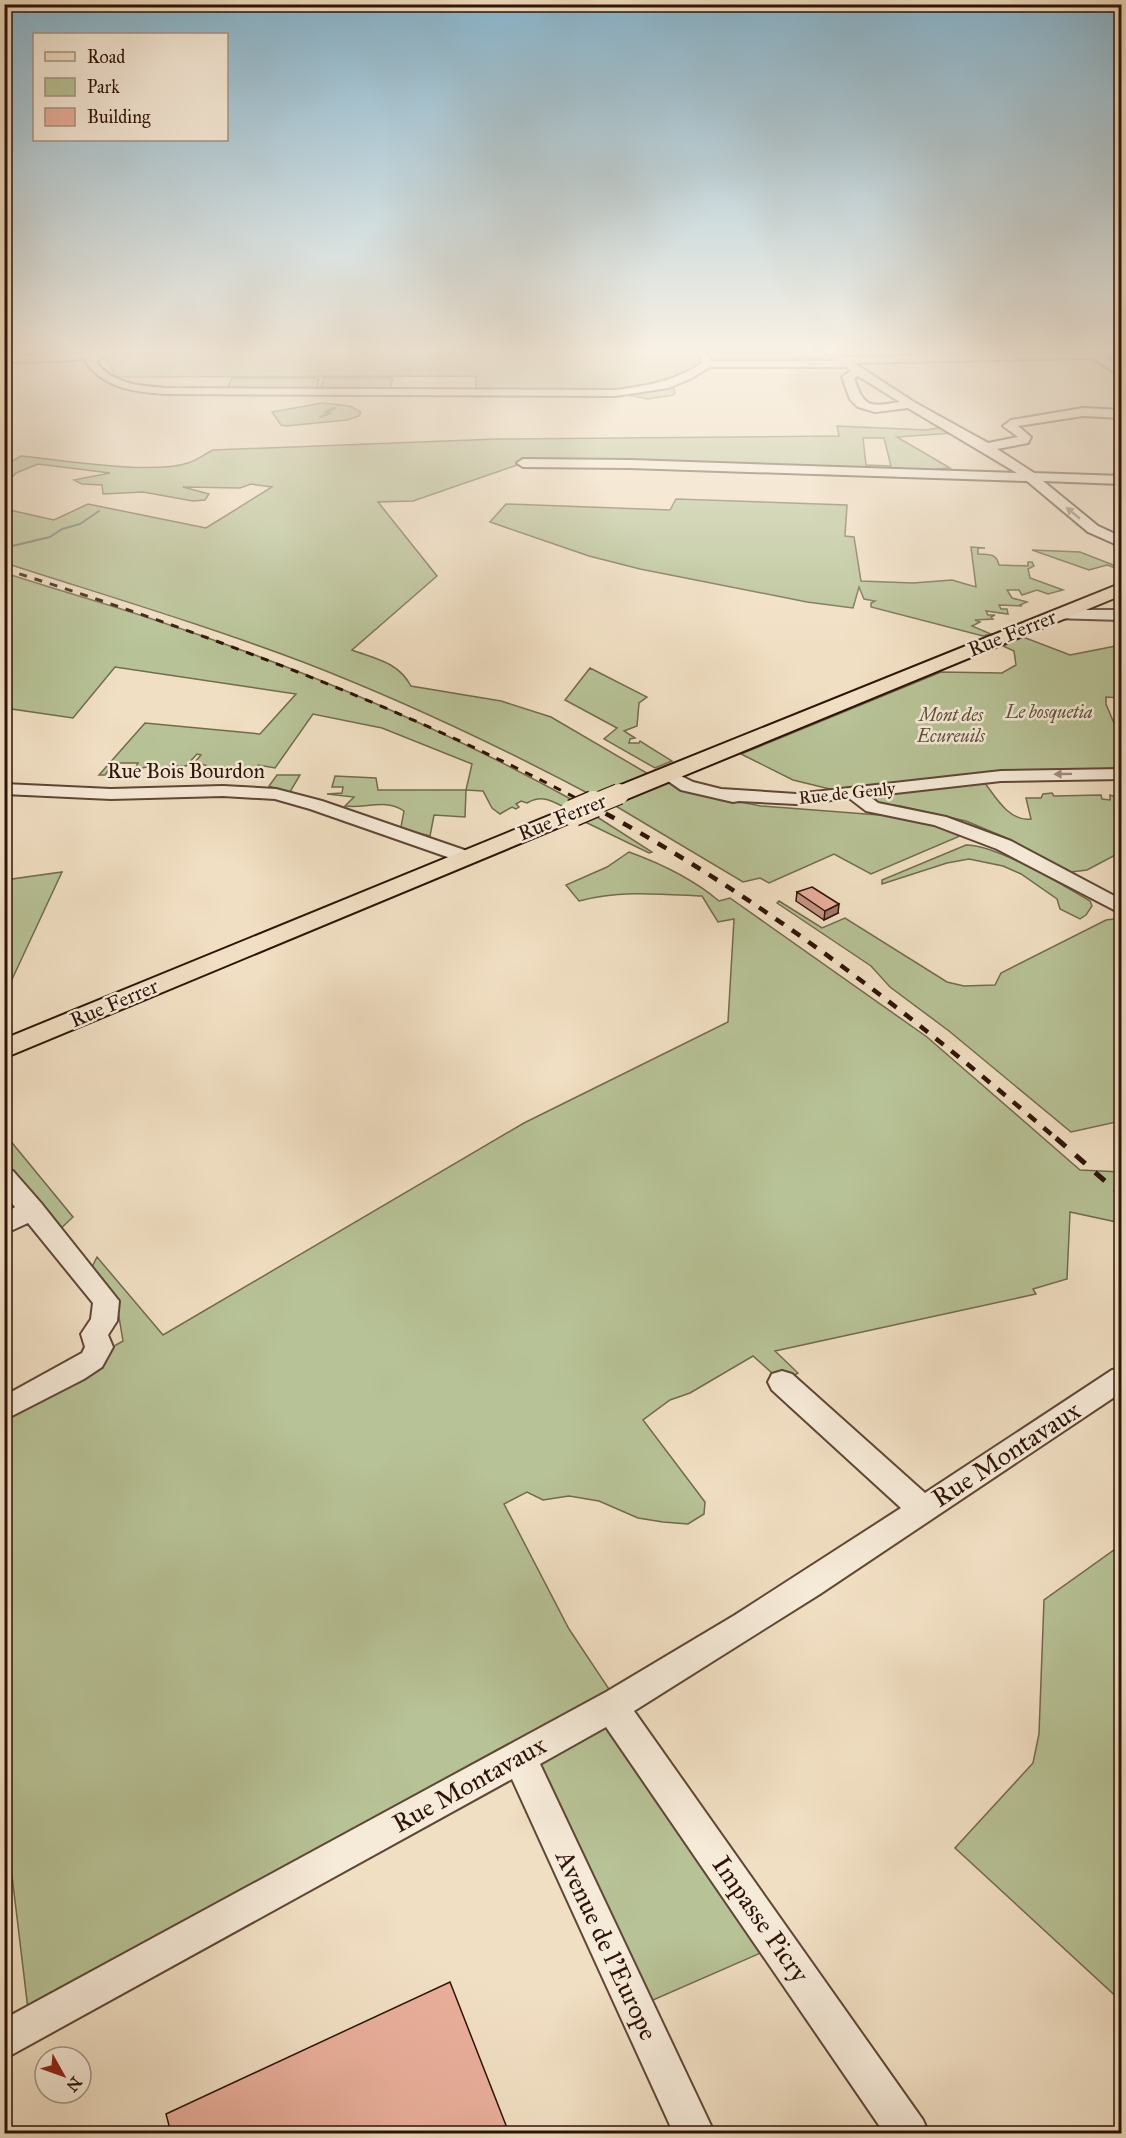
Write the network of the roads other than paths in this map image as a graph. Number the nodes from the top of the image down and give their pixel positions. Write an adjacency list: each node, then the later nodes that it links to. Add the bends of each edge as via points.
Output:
1 (992, 451): 3 (street)
2 (523, 463): 3 (street)
3 (1030, 477): 4 (street); 5 (street, one-way to 3, via 1093,529)
4 (1122, 480)
5 (1122, 543)
6 (1122, 588): 7 (main road, Rue Ferrer)
7 (1057, 615): 8 (street); 9 (main road, Rue Ferrer)
8 (1122, 615)
9 (668, 774): 12 (street, via 687,786); 16 (main road, Rue Ferrer, bridge)
10 (1122, 774): 13 (street, Rue de Genly, one-way to 13, via 1002,776)
11 (4, 789): 16 (street, Rue Bois Bourdon, via 111,794 265,793 307,802)
12 (719, 794): 13 (street, Rue de Genly, via 788,799); 14 (street, Rue de Genly, via 766,804)
13 (845, 795): 14 (street, via 843,804); 15 (street, via 872,807)
14 (865, 811): 15 (street, Rue de Genly)
15 (911, 815): 17 (street, via 974,832 1004,845)
16 (466, 857): 18 (main road, Rue Ferrer)
17 (1122, 908)
18 (4, 1049)
19 (4, 1176): 20 (street)
20 (32, 1209): 21 (street); 24 (street, via 106,1301 104,1320 94,1334 99,1347 92,1360)
21 (4, 1225)
22 (1122, 1378): 25 (street, Rue Montavaux)
23 (782, 1382): 25 (street, Rue Montavaux)
24 (4, 1409)
25 (921, 1509): 26 (street, Rue Montavaux, via 774,1609)
26 (611, 1706): 27 (street, Rue Montavaux); 30 (street, Impasse Picry)
27 (519, 1756): 28 (street, Rue Montavaux); 29 (street, Avenue de l'Europe)
28 (4, 2040)
29 (695, 2133)
30 (909, 2133)

